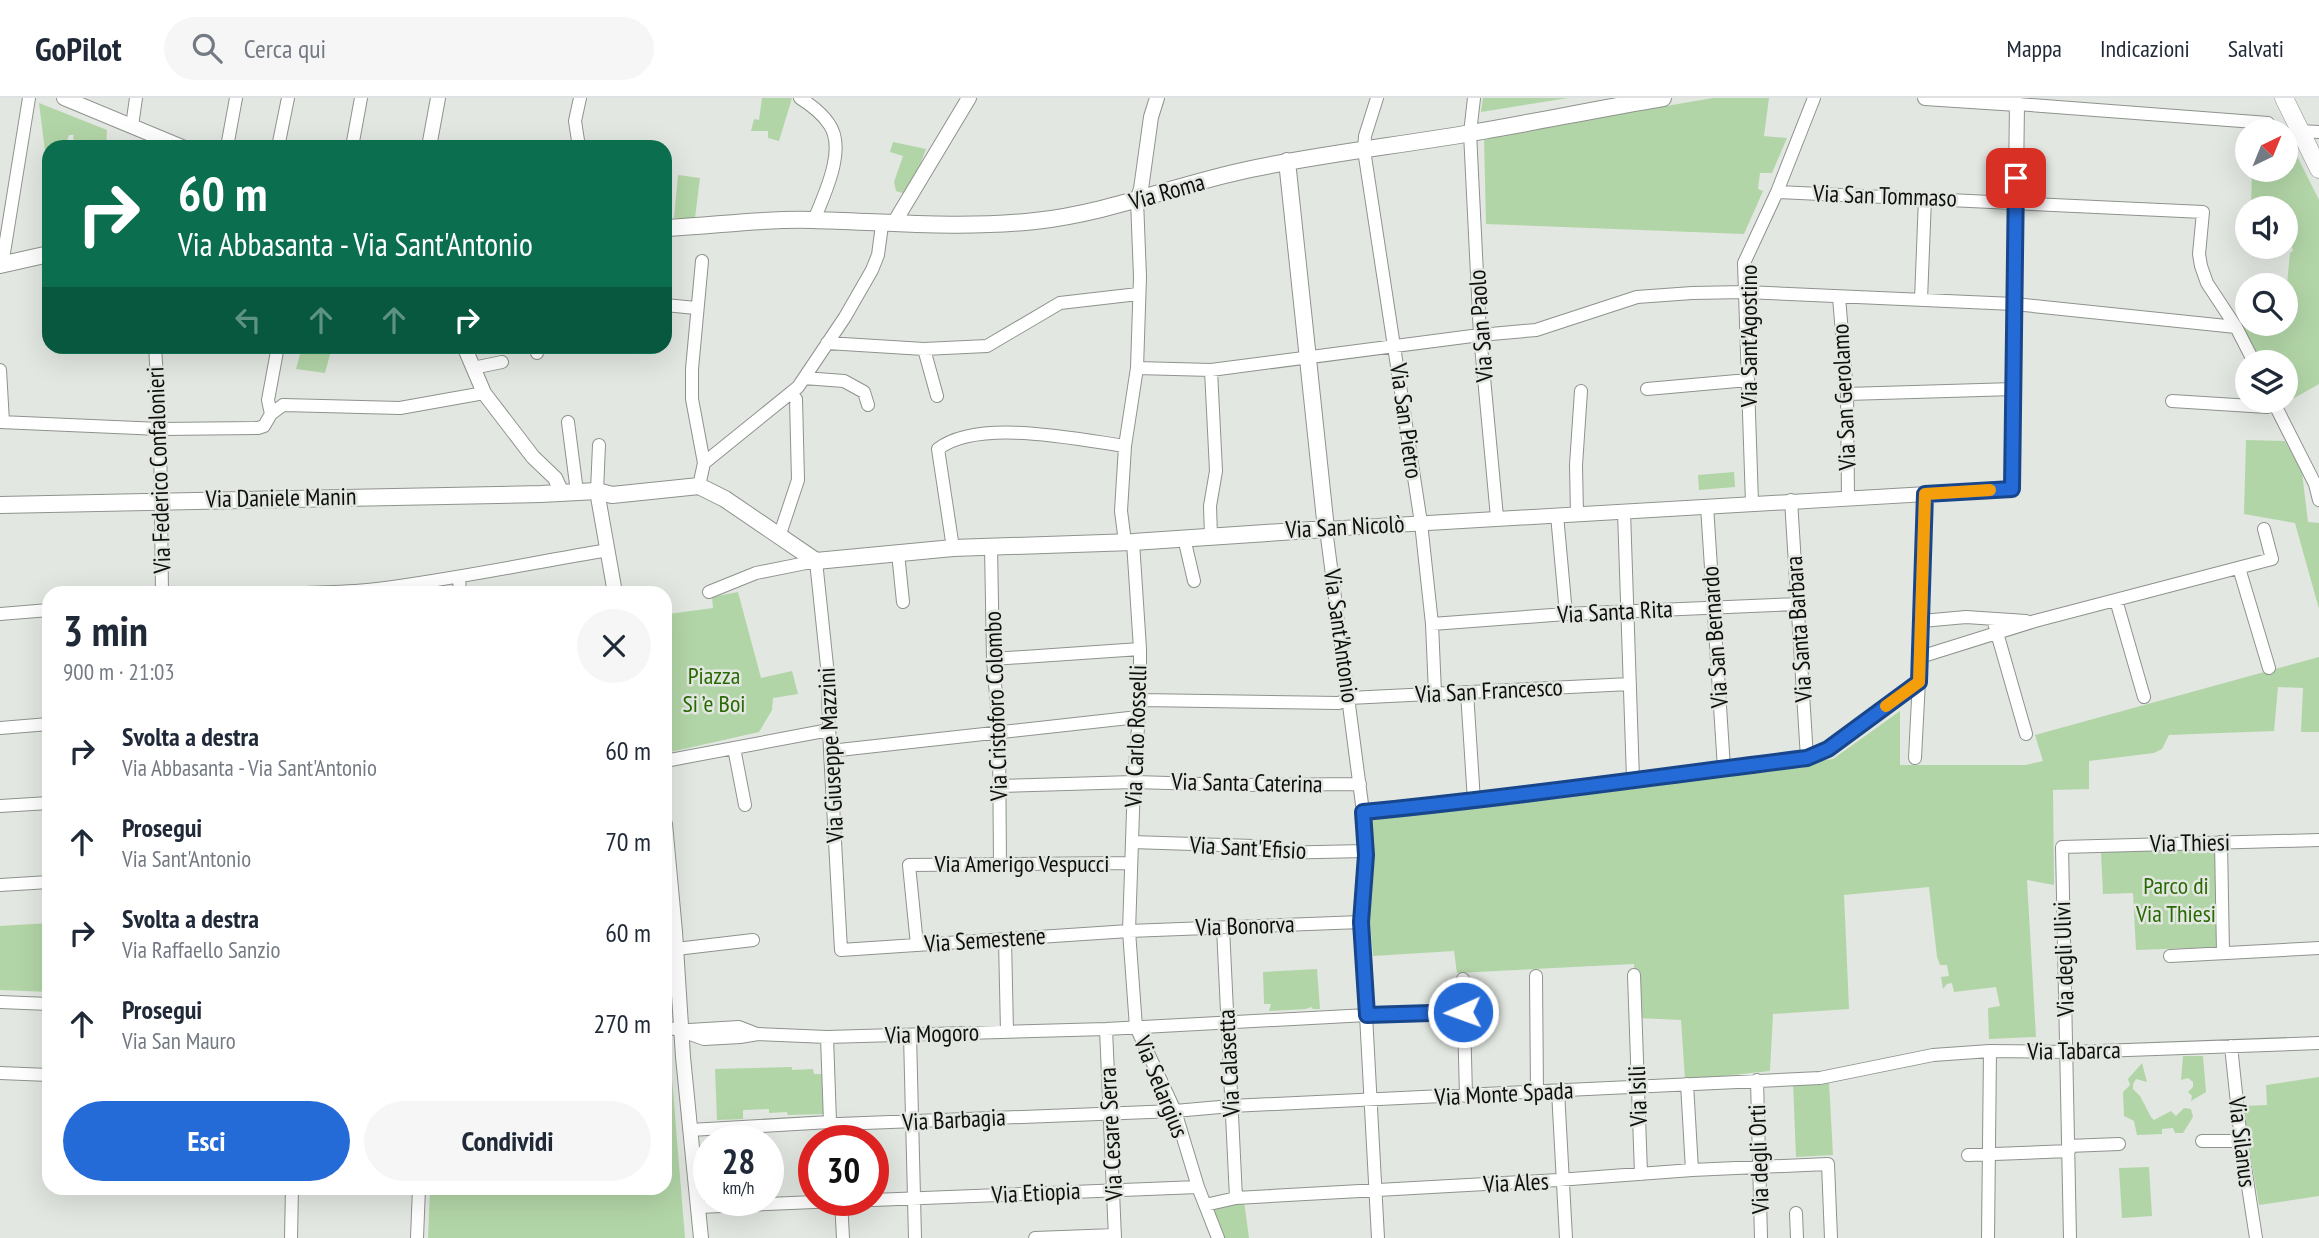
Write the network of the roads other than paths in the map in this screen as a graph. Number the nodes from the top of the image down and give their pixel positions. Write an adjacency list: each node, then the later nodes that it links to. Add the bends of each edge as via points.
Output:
1 (29, 98): 43 (street)
2 (64, 98): 21 (street)
3 (136, 98): 21 (street)
4 (236, 98): 26 (street)
5 (288, 98): 27 (street)
6 (361, 98): 28 (street)
7 (438, 98): 29 (street)
8 (580, 98): 30 (street, via 575,121)
9 (800, 98): 38 (street, via 831,125 836,140 831,179)
10 (1377, 98): 31 (street)
11 (1474, 98): 24 (street, Via San Paolo)
12 (1663, 98): 19 (main road, Via Roma)
13 (1814, 98): 34 (street, Via Sant'Agostino)
14 (1924, 98): 18 (street)
15 (2284, 98): 22 (main road)
16 (967, 99): 39 (street)
17 (1155, 99): 36 (street)
18 (2017, 104): 20 (street); 37 (street)
19 (1592, 105): 24 (main road, Via Roma)
20 (2235, 121)
21 (132, 126): 25 (street)
22 (2300, 131): 23 (street); 33 (main road)
23 (2319, 132)
24 (1470, 133): 31 (main road, Via Roma); 53 (street, Via San Paolo)
25 (165, 140)
26 (228, 140)
27 (279, 140)
28 (353, 140)
29 (430, 140)
30 (578, 140)
31 (1364, 150): 32 (main road, Via Roma); 55 (street, Via San Pietro)
32 (1287, 161): 36 (main road, Via Roma); 60 (main road, Via Sant'Antonio)
33 (2319, 169)
34 (1777, 192): 35 (street, Via San Tommaso); 44 (street, Via Sant'Agostino, via 1744,263)
35 (1925, 198): 37 (street, Via San Tommaso); 47 (street)
36 (1137, 200): 39 (main road, Via Roma, via 1005,224); 45 (street, Via Carlo Rosselli)
37 (2016, 202): 48 (street); 51 (street, Via San Tommaso, via 2203,212 2201,266)
38 (814, 220): 39 (main road, Via Roma); 40 (main road, Via Roma)
39 (888, 224): 54 (street, via 872,270)
40 (672, 228)
41 (42, 256): 43 (main road)
42 (702, 261): 50 (street)
43 (1, 265)
44 (1745, 292): 46 (street); 53 (street, via 1637,298 1536,331); 67 (street, Via Sant'Agostino)
45 (1138, 294): 56 (street, via 1060,303 987,346); 63 (street, Via Carlo Rosselli)
46 (1839, 297): 47 (street); 72 (street, Via San Gerolamo)
47 (1920, 300): 48 (street)
48 (2014, 304): 52 (street); 69 (street)
49 (672, 305): 50 (street)
50 (696, 308): 85 (street, via 692,399)
51 (2235, 325)
52 (2235, 327)
53 (1480, 335): 55 (street); 100 (street, Via San Paolo)
54 (827, 343): 56 (street); 66 (street)
55 (1395, 347): 60 (street); 101 (street, Via San Pietro)
56 (924, 349): 74 (street)
57 (155, 354): 82 (street, Via Federico Confalonieri)
58 (277, 354): 79 (street, via 268,400)
59 (467, 354): 62 (street)
60 (1308, 357): 65 (street); 102 (main road, Via Sant'Antonio)
61 (502, 362): 62 (street)
62 (473, 368): 71 (street)
63 (1137, 368): 65 (street); 84 (street, Via Carlo Rosselli)
64 (0, 370): 80 (street)
65 (1211, 370): 104 (street, via 1216,471)
66 (804, 378): 73 (street); 76 (street, via 844,381 864,392)
67 (1748, 380): 68 (street); 94 (street, Via Sant'Agostino)
68 (1647, 389)
69 (2014, 389): 72 (street); 89 (street, Via San Nicolò, via 2012,489)
70 (1581, 391): 98 (street)
71 (484, 393): 79 (street, via 400,408 284,405); 88 (street)
72 (1847, 394): 90 (street, Via San Gerolamo)
73 (791, 395): 85 (street); 105 (street, via 796,399 798,480)
74 (937, 396)
75 (2172, 401): 77 (street)
76 (868, 405)
77 (2235, 405)
78 (2280, 413): 93 (street)
79 (271, 414): 82 (street, via 258,428)
80 (2, 422): 82 (street)
81 (568, 422): 88 (street)
82 (160, 429): 91 (street, Via Federico Confalonieri)
83 (599, 445): 87 (street)
84 (1125, 446): 107 (street, Via Carlo Rosselli, via 1121,511); 109 (street, via 1005,433 949,440 938,449)
85 (704, 463): 86 (street)
86 (699, 486): 87 (main road, Via Daniele Manin, via 611,495); 105 (main road)
87 (597, 491): 88 (main road, Via Daniele Manin); 110 (street)
88 (569, 493): 91 (main road, Via Daniele Manin)
89 (1925, 494): 90 (street, Via San Nicolò); 130 (street)
90 (1849, 498): 92 (street, Via San Nicolò)
91 (160, 500): 95 (main road, Via Daniele Manin); 116 (street, Via Federico Confalonieri)
92 (1791, 500): 94 (street, Via San Nicolò); 123 (street, Via Santa Barbara)
93 (2319, 500)
94 (1752, 503): 96 (street, Via San Nicolò)
95 (0, 505)
96 (1707, 506): 97 (street, Via San Nicolò); 124 (street, Via San Bernardo)
97 (1624, 512): 98 (street, Via San Nicolò); 126 (street)
98 (1577, 513): 99 (street, Via San Nicolò)
99 (1557, 515): 100 (street, Via San Nicolò); 128 (street)
100 (1497, 517): 101 (street, Via San Nicolò)
101 (1421, 523): 102 (street, Via San Nicolò); 132 (street, Via San Pietro)
102 (1326, 529): 104 (main road, Via San Nicolò); 143 (street, Via Sant'Antonio)
103 (2264, 529): 113 (street, via 2272,559)
104 (1211, 536): 106 (main road, Via San Nicolò)
105 (779, 537): 112 (main road)
106 (1184, 538): 107 (main road, Via San Nicolò); 115 (street)
107 (1129, 542): 108 (main road, Via San Nicolò); 134 (street, Via Carlo Rosselli)
108 (991, 546): 109 (main road, Via San Nicolò); 136 (street, Via Cristoforo Colombo)
109 (953, 548): 111 (main road, Via San Nicolò)
110 (608, 550): 114 (street); 119 (street)
111 (898, 553): 112 (main road, Via San Nicolò); 122 (street)
112 (816, 561): 120 (street, via 757,573); 148 (street, Via Giuseppe Mazzini)
113 (2239, 568): 121 (street); 137 (street)
114 (459, 577): 117 (street); 118 (street)
115 (1194, 581)
116 (162, 586)
117 (404, 586)
118 (460, 586)
119 (614, 586)
120 (709, 592)
121 (2116, 600): 131 (street); 142 (street)
122 (903, 601)
123 (1798, 604): 124 (street, Via Santa Rita); 153 (street, Via Santa Barbara)
124 (1713, 608): 126 (street, Via Santa Rita); 156 (street, Via San Bernardo)
125 (42, 611): 127 (street)
126 (1628, 611): 128 (street, Via Santa Rita); 139 (street)
127 (0, 614)
128 (1566, 614): 132 (street, Via Santa Rita)
129 (1993, 619): 130 (street); 131 (street); 133 (street)
130 (1922, 621): 135 (street)
131 (2035, 621): 133 (street)
132 (1432, 624): 141 (street, Via San Pietro)
133 (1997, 634): 135 (street); 150 (street)
134 (1139, 649): 136 (street); 144 (street, Via Carlo Rosselli)
135 (1920, 657): 138 (street)
136 (993, 659): 149 (street, Via Cristoforo Colombo)
137 (2269, 668)
138 (1919, 682): 153 (street, via 1828,749); 154 (street)
139 (1630, 684): 140 (street, Via San Francesco); 157 (street)
140 (1467, 692): 141 (street, Via San Francesco); 161 (street)
141 (1435, 693): 143 (street, Via San Francesco)
142 (2144, 697)
143 (1349, 698): 144 (street, Via San Francesco, via 1339,702); 159 (street, Via Sant'Antonio)
144 (1140, 700): 145 (street, Via Carlo Rosselli)
145 (1138, 717): 149 (street); 158 (street, Via Carlo Rosselli)
146 (42, 725): 147 (street)
147 (0, 728)
148 (830, 730): 151 (street); 152 (street, Via Giuseppe Mazzini)
149 (999, 732): 152 (street); 160 (street, Via Cristoforo Colombo)
150 (2026, 734)
151 (734, 748): 155 (street); 163 (street)
152 (830, 751): 183 (street, Via Giuseppe Mazzini)
153 (1807, 758): 156 (street)
154 (1915, 758)
155 (672, 760)
156 (1724, 768): 157 (street)
157 (1633, 779): 161 (street)
158 (1134, 782): 159 (street, Via Santa Caterina); 160 (street, Via Santa Caterina); 167 (street, Via Carlo Rosselli)
159 (1360, 784): 165 (street, Via Sant'Antonio)
160 (999, 786): 172 (street, Via Cristoforo Colombo)
161 (1474, 801): 165 (street)
162 (42, 803): 164 (street)
163 (745, 805)
164 (0, 806)
165 (1363, 812): 170 (street, Via Sant'Antonio)
166 (2319, 840): 168 (street, Via Thiesi)
167 (1132, 842): 170 (street, Via Sant'Efisio, via 1253,846 1272,853); 171 (street, Via Carlo Rosselli)
168 (2221, 842): 169 (street, Via Thiesi); 184 (street)
169 (2062, 847): 206 (street, Via degli Ulivi)
170 (1365, 851): 176 (street, Via Sant'Antonio)
171 (1131, 863): 172 (street, Via Amerigo Vespucci); 178 (street, Via Carlo Rosselli)
172 (1000, 866): 181 (street, Via Amerigo Vespucci, via 909,865)
173 (42, 882): 174 (street)
174 (0, 885)
175 (672, 902): 186 (street)
176 (1361, 922): 177 (street, Via Bonorva); 194 (street, Via Sant'Antonio)
177 (1223, 928): 178 (street, Via Bonorva); 195 (street, Via Calasetta)
178 (1129, 931): 179 (street, Via Semestene); 196 (street, Via Selargius)
179 (1005, 939): 181 (street, Via Semestene); 200 (street)
180 (753, 940): 186 (street)
181 (917, 945): 183 (street, Via Semestene)
182 (2319, 948): 184 (street)
183 (841, 950)
184 (2223, 953): 185 (street)
185 (2171, 956)
186 (677, 958): 187 (street); 199 (street)
187 (672, 969)
188 (1634, 975): 212 (street, Via Isili)
189 (1536, 976): 214 (street)
190 (1463, 979): 193 (street)
191 (0, 1002): 192 (street)
192 (42, 1004)
193 (1463, 1012): 194 (street, Via Mogoro); 215 (street)
194 (1367, 1015): 195 (street, Via Mogoro); 216 (street, Via Sant'Antonio)
195 (1227, 1023): 196 (street, Via Mogoro); 217 (street, Via Calasetta)
196 (1136, 1027): 198 (street, Via Mogoro); 218 (street, Via Selargius)
197 (672, 1029): 199 (street, Via Mogoro)
198 (1106, 1029): 200 (street, Via Mogoro); 219 (street, Via Cesare Serra)
199 (682, 1031): 202 (street, Via Mogoro, via 739,1027 758,1034); 222 (street)
200 (1007, 1032): 201 (street, Via Mogoro)
201 (910, 1035): 202 (street, Via Mogoro); 221 (street)
202 (827, 1037): 220 (street)
203 (2319, 1043): 204 (street, Via Tabarca)
204 (2231, 1046): 206 (street, Via Tabarca); 223 (street, Via Silanus)
205 (1990, 1051): 206 (street, Via Tabarca); 209 (street, Via Tabarca, via 1933,1055); 228 (street)
206 (2067, 1052): 226 (street, Via degli Ulivi)
207 (0, 1073): 208 (street)
208 (42, 1075)
209 (1832, 1076): 210 (street, Via Monte Spada)
210 (1757, 1080): 211 (street, Via Monte Spada); 230 (street, Via degli Orti)
211 (1687, 1084): 212 (street, Via Monte Spada); 231 (street)
212 (1638, 1088): 213 (street, Via Monte Spada); 232 (street, Via Isili)
213 (1558, 1091): 214 (street, Via Monte Spada); 233 (street)
214 (1537, 1092): 215 (street, Via Monte Spada)
215 (1466, 1096): 216 (street, Via Monte Spada)
216 (1371, 1100): 217 (street, Via Monte Spada); 236 (street, Via Sant'Antonio)
217 (1231, 1106): 218 (street, Via Monte Spada); 239 (street, Via Calasetta)
218 (1175, 1111): 219 (street, Via Barbagia); 234 (street, Via Selargius)
219 (1111, 1113): 221 (street, Via Barbagia); 235 (street, Via Cesare Serra)
220 (834, 1123): 221 (street, Via Barbagia); 222 (street, Via Barbagia)
221 (911, 1123): 240 (street)
222 (690, 1130): 229 (street)
223 (2241, 1140): 224 (street); 261 (street, Via Silanus)
224 (2202, 1142)
225 (2119, 1144): 226 (street)
226 (2068, 1149): 228 (street); 260 (street, Via degli Ulivi)
227 (1968, 1155): 228 (street)
228 (1990, 1156): 259 (street)
229 (693, 1159)
230 (1759, 1166): 231 (street, Via Ales); 256 (street, Via degli Orti); 258 (street, Via Ales, via 1828,1164)
231 (1692, 1170): 232 (street, Via Ales)
232 (1641, 1174): 233 (street, Via Ales)
233 (1564, 1180): 236 (street, Via Ales); 255 (street)
234 (1198, 1186): 235 (street, Via Etiopia); 242 (street, Via Selargius)
235 (1113, 1189): 240 (street, Via Etiopia); 246 (street, Via Cesare Serra)
236 (1376, 1191): 239 (street, Via Ales); 254 (street, Via Sant'Antonio)
237 (292, 1195): 247 (street)
238 (419, 1195): 248 (street)
239 (1236, 1198): 242 (street, Via Ales)
240 (913, 1199): 241 (street, Via Etiopia); 251 (street)
241 (889, 1200)
242 (1205, 1205): 253 (street, Via Selargius)
243 (1797, 1213): 257 (street)
244 (699, 1216): 249 (street)
245 (842, 1216): 250 (street)
246 (1115, 1236): 252 (street)
247 (290, 1238)
248 (417, 1238)
249 (701, 1238)
250 (843, 1238)
251 (915, 1238)
252 (1035, 1238)
253 (1218, 1238)
254 (1378, 1238)
255 (1566, 1238)
256 (1761, 1238)
257 (1797, 1238)
258 (1831, 1238)
259 (1988, 1238)
260 (2070, 1238)
261 (2256, 1238)

